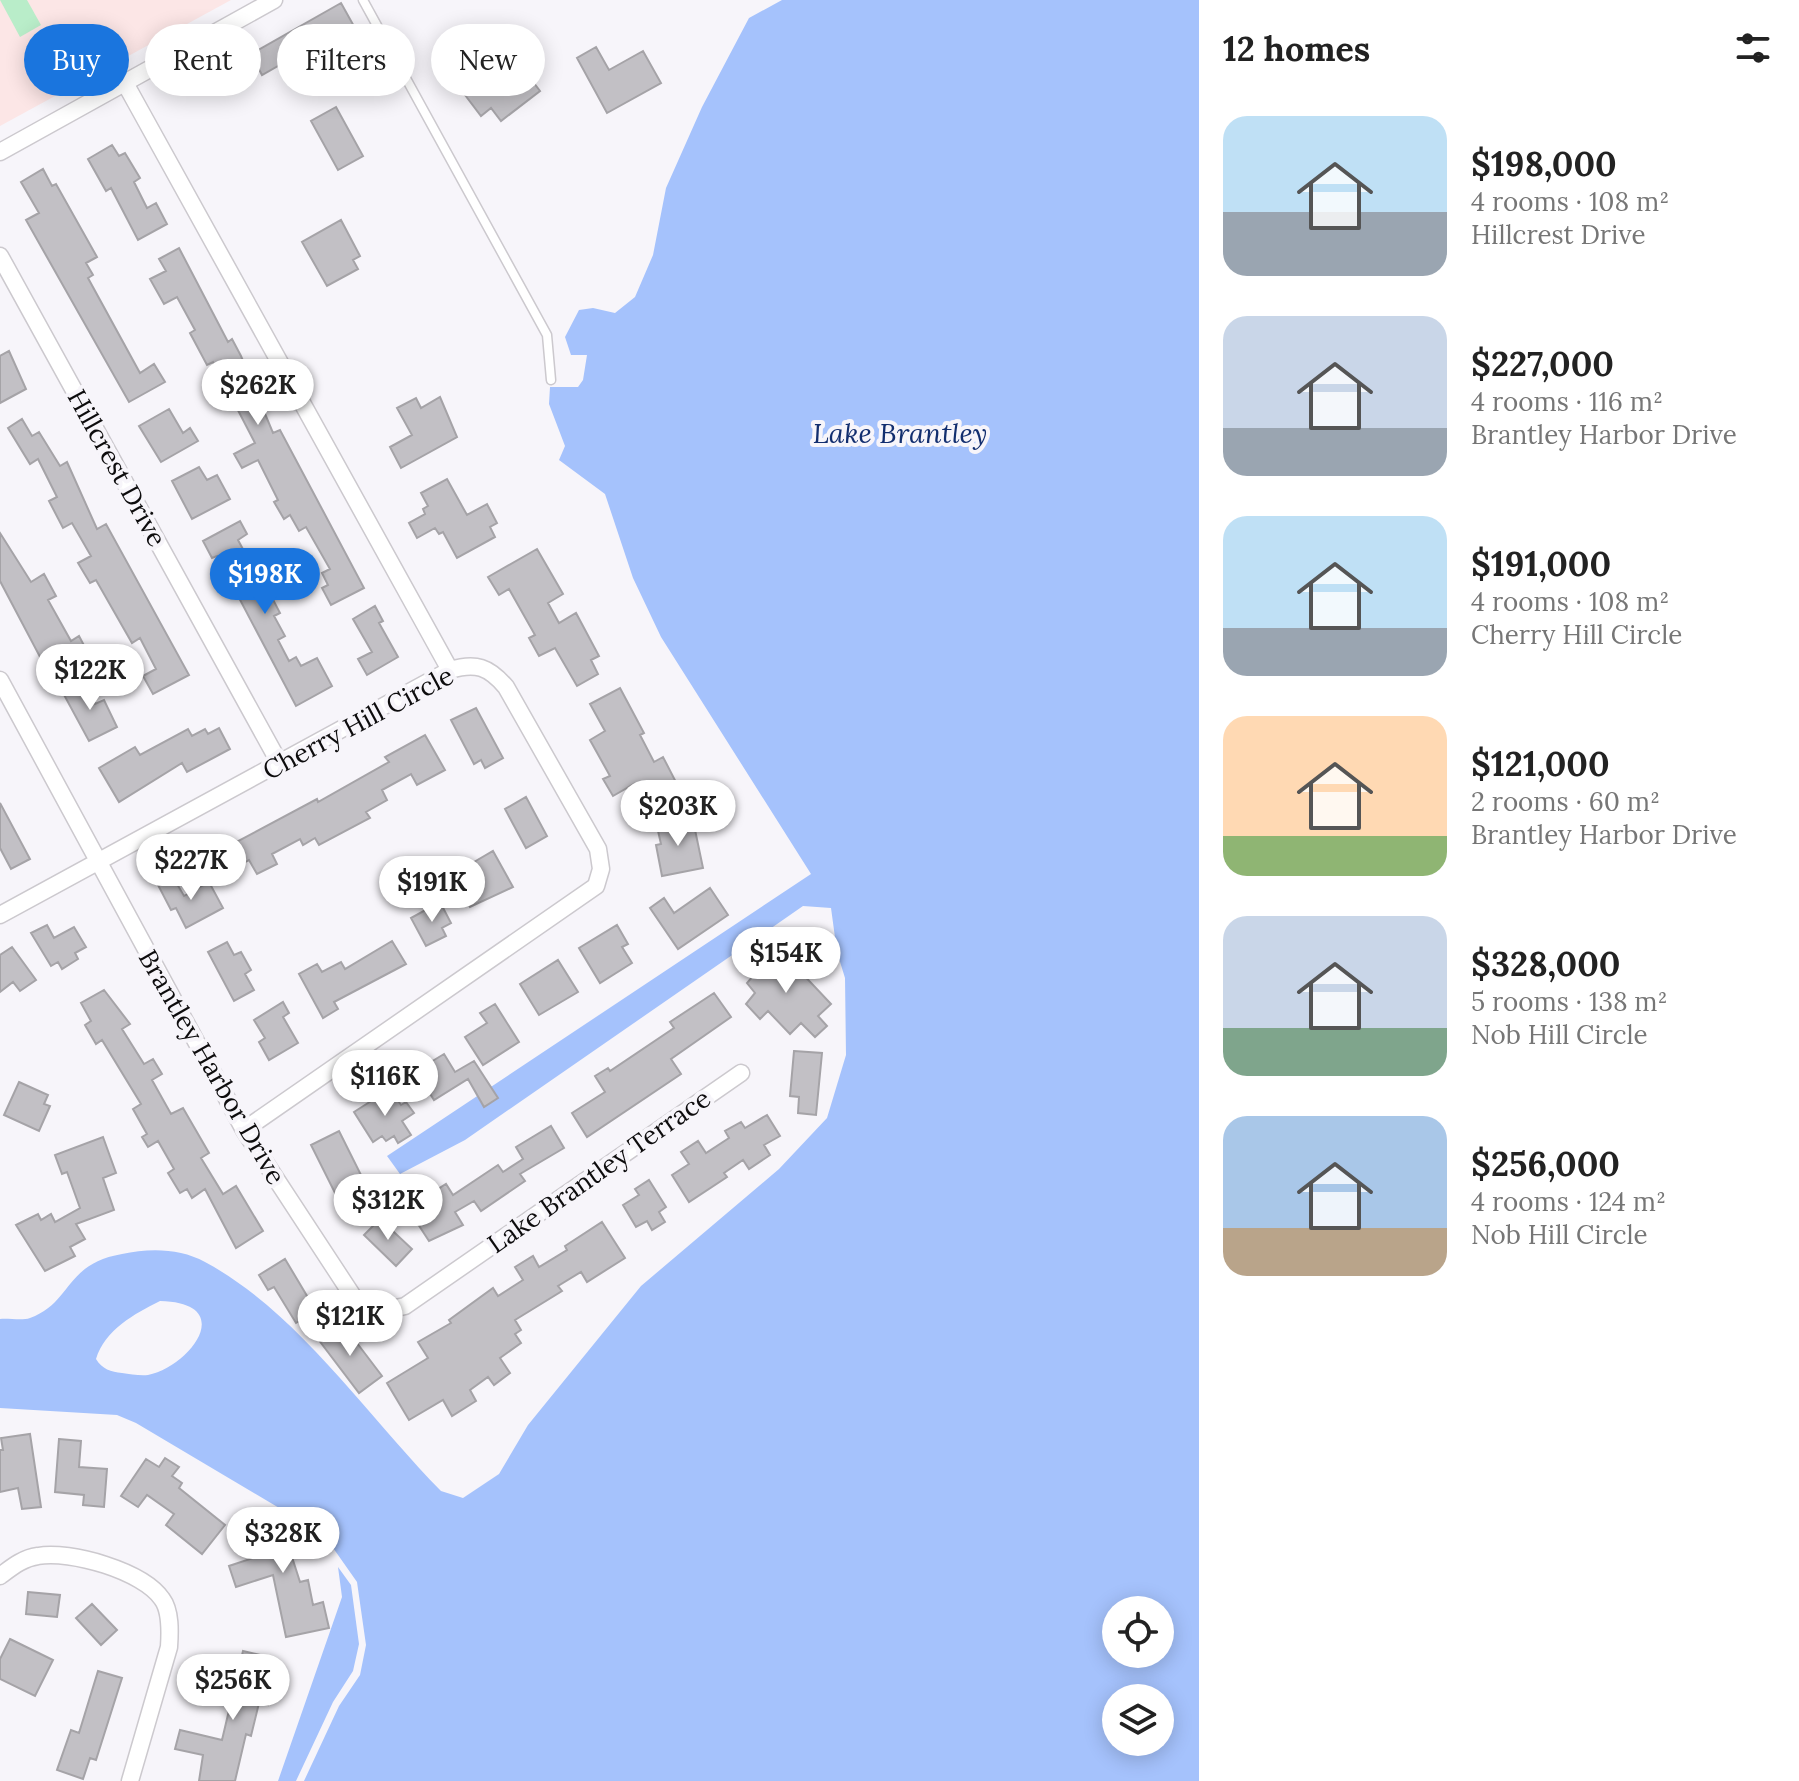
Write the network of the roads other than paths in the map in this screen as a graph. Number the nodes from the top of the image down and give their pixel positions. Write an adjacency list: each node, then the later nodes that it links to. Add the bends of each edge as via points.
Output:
1 (274, 0): 3 (street)
2 (363, 0): 8 (lane, via 547,335)
3 (129, 81)
4 (129, 90): 9 (street)
5 (101, 96): 6 (street)
6 (0, 152)
7 (0, 256): 11 (street, Hillcrest Drive)
8 (551, 380)
9 (450, 670): 11 (street, Cherry Hill Circle); 15 (street, Cherry Hill Circle, via 468,664 491,670 506,687 598,849 601,869 596,886)
10 (0, 680): 12 (street, Brantley Harbor Drive)
11 (280, 764): 12 (street, Cherry Hill Circle)
12 (95, 860): 13 (street, Cherry Hill Circle); 15 (street, Brantley Harbor Drive)
13 (0, 915)
14 (741, 1073): 16 (street, Lake Brantley Terrace, via 405,1306)
15 (244, 1130): 16 (street, Brantley Harbor Drive, via 351,1297)
16 (374, 1313)
17 (0, 1576): 18 (street, via 36,1556 57,1554 122,1570 163,1599 169,1647)
18 (130, 1781)

